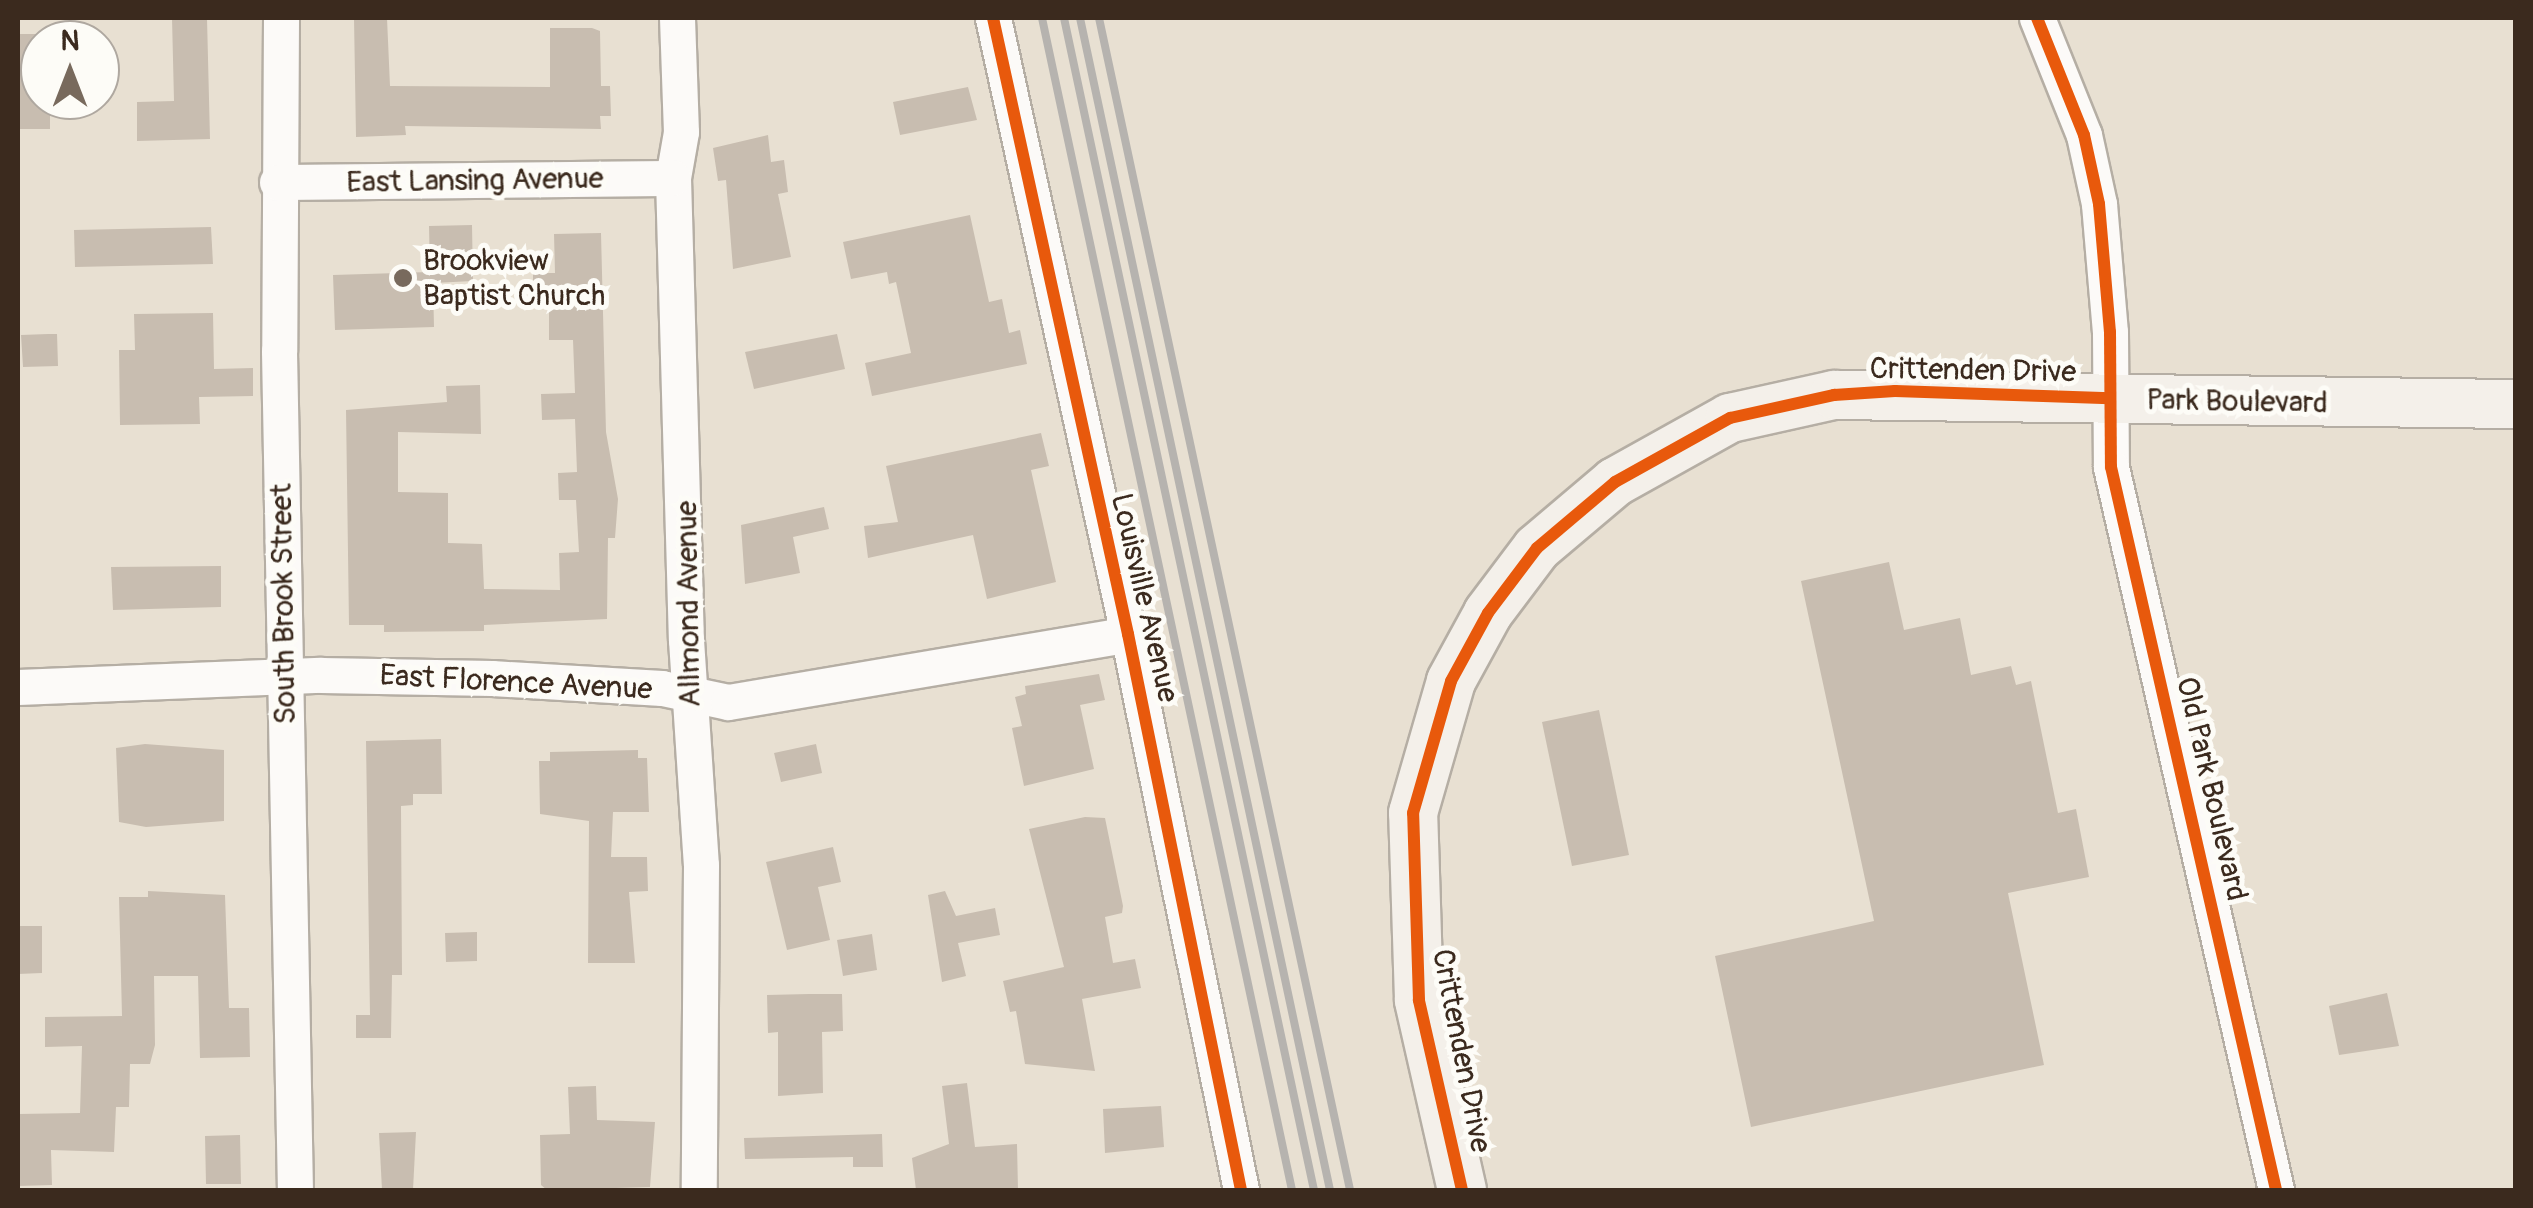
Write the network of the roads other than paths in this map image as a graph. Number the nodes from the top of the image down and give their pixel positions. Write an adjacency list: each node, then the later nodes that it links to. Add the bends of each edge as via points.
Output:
1 (281, 18): 6 (street, South Brook Street)
2 (678, 18): 5 (street, Allmond Avenue, via 680,132)
3 (993, 18): 9 (street, Louisville Avenue)
4 (2037, 18): 7 (street, Park Boulevard, via 2084,135 2099,204)
5 (673, 178): 6 (street, East Lansing Avenue); 12 (street, Allmond Avenue, via 687,495)
6 (278, 182): 10 (street, South Brook Street)
7 (2110, 398): 8 (main road, Park Boulevard); 16 (main road, Crittenden Drive, via 1864,393 1730,418 1615,482 1537,548 1488,613 1451,681 1413,813 1420,1000); 17 (street, Old Park Boulevard, via 2111,467)
8 (2516, 404)
9 (1128, 634): 12 (street, East Florence Avenue, via 728,702); 15 (street, Louisville Avenue)
10 (285, 676): 11 (street, East Florence Avenue); 12 (street, East Florence Avenue, via 492,678); 13 (street, South Brook Street)
11 (18, 687)
12 (687, 693): 14 (street, Allmond Avenue, via 701,865)
13 (295, 1190)
14 (699, 1190)
15 (1241, 1190)
16 (1462, 1190)
17 (2276, 1190)

